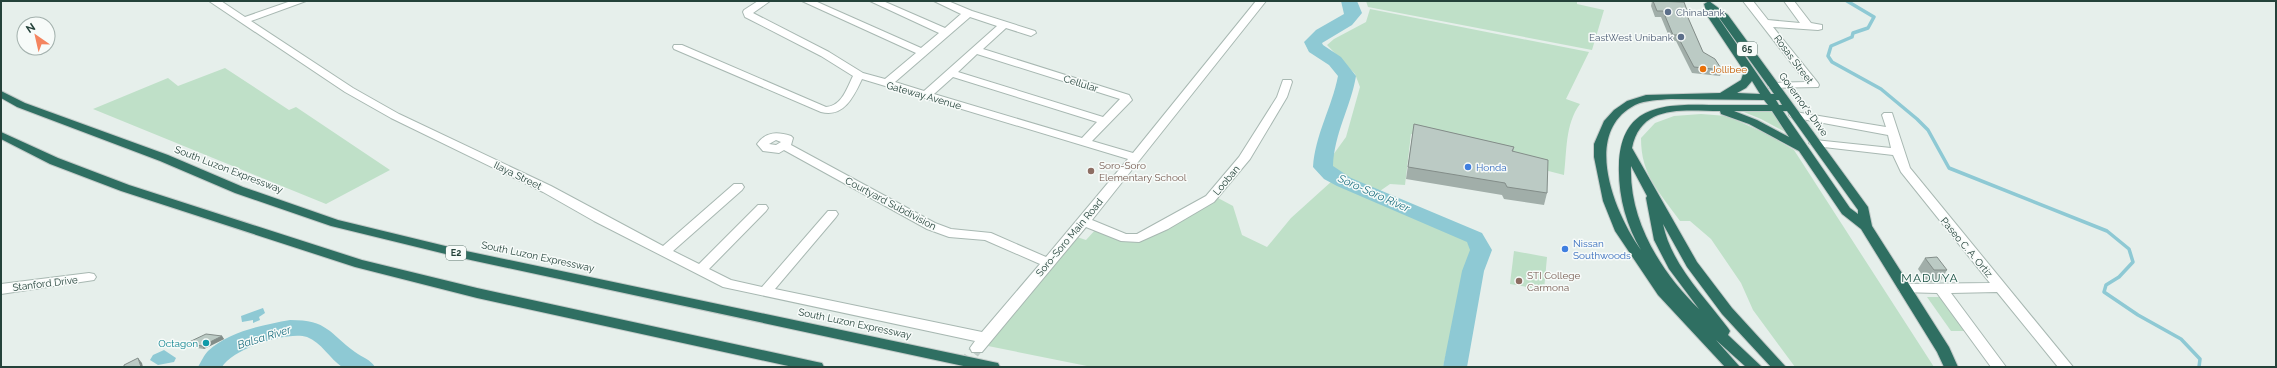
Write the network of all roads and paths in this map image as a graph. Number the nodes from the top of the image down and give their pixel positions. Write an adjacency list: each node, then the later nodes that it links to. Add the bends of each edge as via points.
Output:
1 (214, 1): 12 (street, Ilaya Street)
2 (301, 1): 12 (street)
3 (765, 1): 24 (street, Gateway Avenue, via 751,8 748,15 825,54)
4 (808, 1): 21 (street)
5 (875, 1): 17 (street)
6 (939, 1): 11 (street)
7 (1261, 1): 43 (street, Soro-Soro Main Road)
8 (1748, 1): 13 (street, Rosas Street)
9 (1789, 1): 15 (street)
10 (1708, 2): 22 (highway, Governor's Drive / 65, via 1713,17); 27 (highway, Governor's Drive / 65, via 1724,17)
11 (968, 13): 14 (street); 17 (street)
12 (245, 20): 49 (street, Ilaya Street, via 349,90 395,116 547,189)
13 (1766, 23): 15 (street); 27 (street, Rosas Street, via 1814,85)
14 (1004, 25): 18 (street); 20 (street)
15 (1808, 26): 16 (street)
16 (1818, 27)
17 (945, 32): 21 (street)
18 (1031, 33)
19 (678, 47): 24 (street, via 825,110 832,111 843,105)
20 (977, 51): 23 (street); 35 (street, Cellular, via 1125,97 1126,100)
21 (922, 52): 26 (street)
22 (1750, 69): 27 (highway, Governor's Drive / 65); 30 (highway, via 1749,78 1744,84)
23 (951, 73): 29 (street); 35 (street)
24 (859, 75): 26 (street, Gateway Avenue)
25 (1287, 82): 48 (street, Looban, via 1282,97 1244,159 1210,199 1139,238 1125,238)
26 (886, 84): 29 (street, Gateway Avenue)
27 (1771, 91): 30 (highway); 32 (highway, Governor's Drive / 65); 33 (highway, Governor's Drive / 65, via 1781,97)
28 (1, 94): 62 (highway, South Luzon Expressway / E2, via 21,105 164,158 239,190 335,223 466,255)
29 (925, 96): 38 (street, Gateway Avenue)
30 (1716, 96): 63 (highway, via 1655,97 1625,106 1608,123 1601,137 1599,150 1609,201 1627,240 1663,292)
31 (1700, 108): 32 (highway); 40 (highway, via 1743,118); 41 (highway, via 1676,108 1656,112 1636,124 1628,136)
32 (1777, 108): 33 (highway); 40 (highway, Governor's Drive / 65)
33 (1792, 112): 36 (street); 40 (highway, Governor's Drive / 65)
34 (1888, 115): 36 (street, Paseo C. A. Ortiz)
35 (1105, 121): 38 (street, Cellular)
36 (1892, 132): 42 (street, Paseo C. A. Ortiz)
37 (1, 135): 61 (highway, via 54,161 125,188 360,264 477,293)
38 (1084, 142): 43 (street, Gateway Avenue)
39 (785, 146): 50 (street, Courtyard Subdivision, via 931,226 949,233 987,236)
40 (1810, 146): 42 (street); 56 (highway, Governor's Drive / 65, via 1846,211 1866,226)
41 (1626, 148): 45 (highway); 59 (highway, via 1624,188 1644,244 1678,294 1703,321)
42 (1898, 152): 53 (street, Paseo C. A. Ortiz, via 1905,169 1920,191)
43 (1134, 157): 48 (street, Soro-Soro Main Road)
44 (738, 187): 49 (street)
45 (1651, 189): 59 (highway, via 1660,240 1674,266); 65 (highway, via 1671,229 1713,292 1727,311)
46 (762, 208): 51 (street)
47 (832, 214): 57 (street)
48 (1084, 220): 50 (street, Soro-Soro Main Road)
49 (664, 252): 51 (street, Ilaya Street)
50 (1047, 262): 58 (street, Soro-Soro Main Road, via 981,343)
51 (700, 270): 57 (street, Ilaya Street, via 728,284)
52 (89, 277): 54 (street, Stanford Drive)
53 (2000, 287): 55 (street); 69 (street, Paseo C. A. Ortiz)
54 (1, 288)
55 (1940, 288): 56 (street); 68 (street)
56 (1905, 289): 60 (highway, Governor's Drive / 65)
57 (765, 292): 58 (street, Ilaya Street)
58 (839, 308)
59 (1733, 345): 64 (highway)
60 (1944, 350): 66 (highway, Governor's Drive / 65); 67 (highway, Governor's Drive / 65)
61 (816, 367)
62 (993, 367)
63 (1733, 367)
64 (1755, 367)
65 (1779, 367)
66 (1951, 367)
67 (1958, 367)
68 (1999, 367)
69 (2066, 367)

